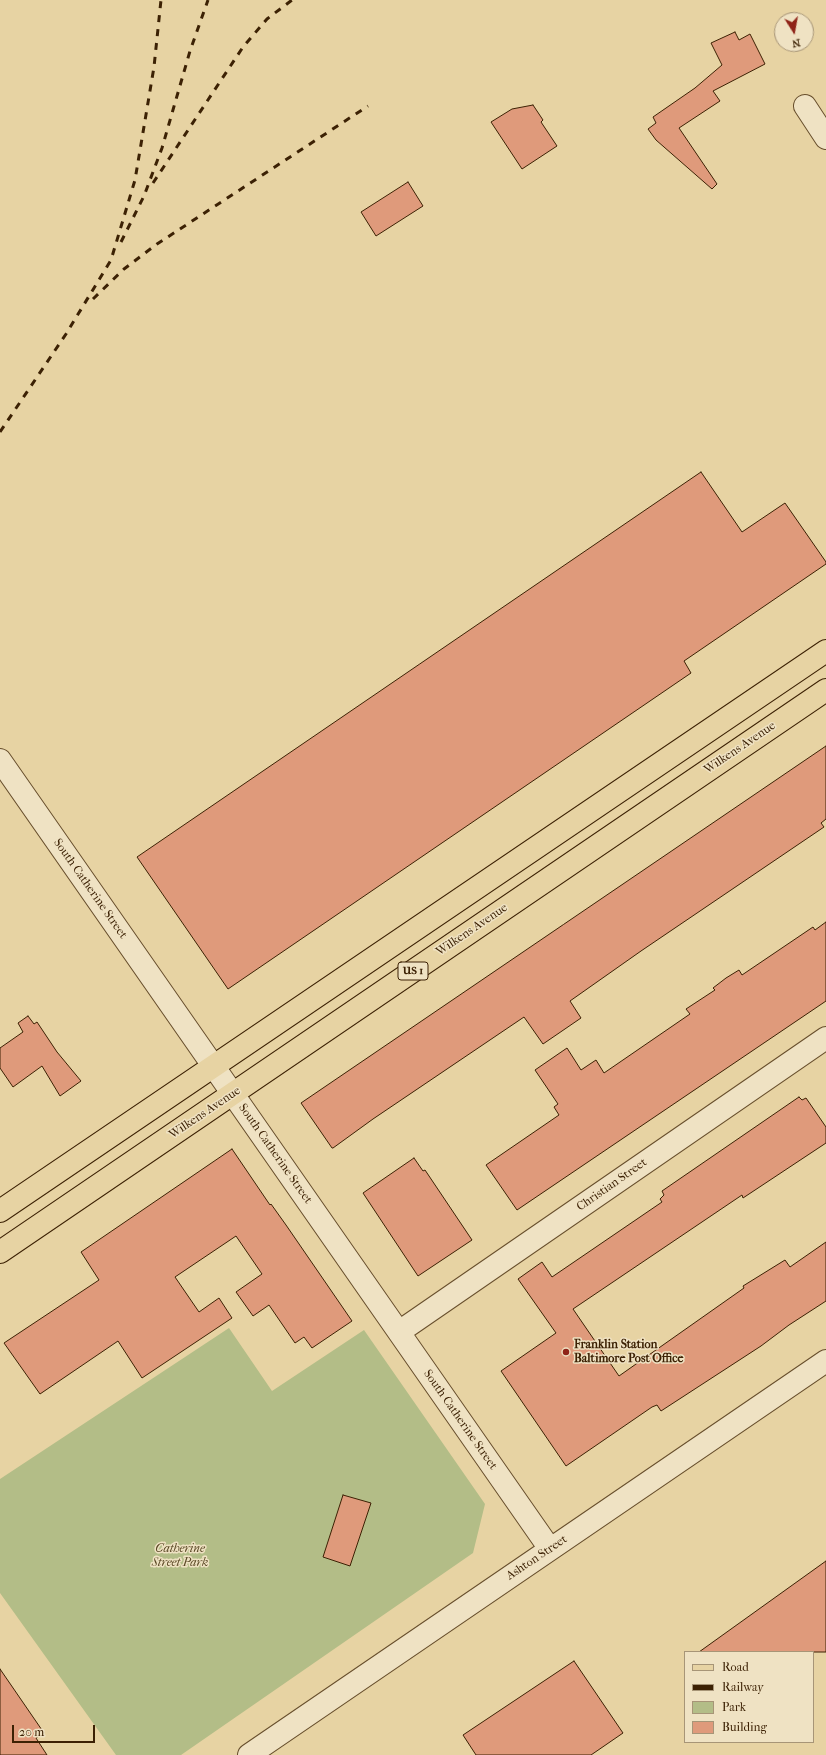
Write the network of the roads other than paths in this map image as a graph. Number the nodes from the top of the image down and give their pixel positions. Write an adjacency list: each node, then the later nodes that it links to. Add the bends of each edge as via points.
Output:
1 (805, 106): 2 (street)
2 (826, 138)
3 (826, 651): 7 (main road, US 1)
4 (826, 690): 8 (main road, Wilkens Avenue / US 1)
5 (0, 760): 7 (street, South Catherine Street)
6 (826, 1038): 11 (street, Christian Street)
7 (214, 1067): 8 (street, South Catherine Street); 9 (main road, US 1)
8 (233, 1094): 10 (main road, Wilkens Avenue / US 1); 11 (street, South Catherine Street)
9 (0, 1211)
10 (0, 1252)
11 (399, 1332): 13 (street, South Catherine Street)
12 (826, 1360): 13 (street, Ashton Street)
13 (550, 1549): 14 (street, Ashton Street)
14 (249, 1755)

